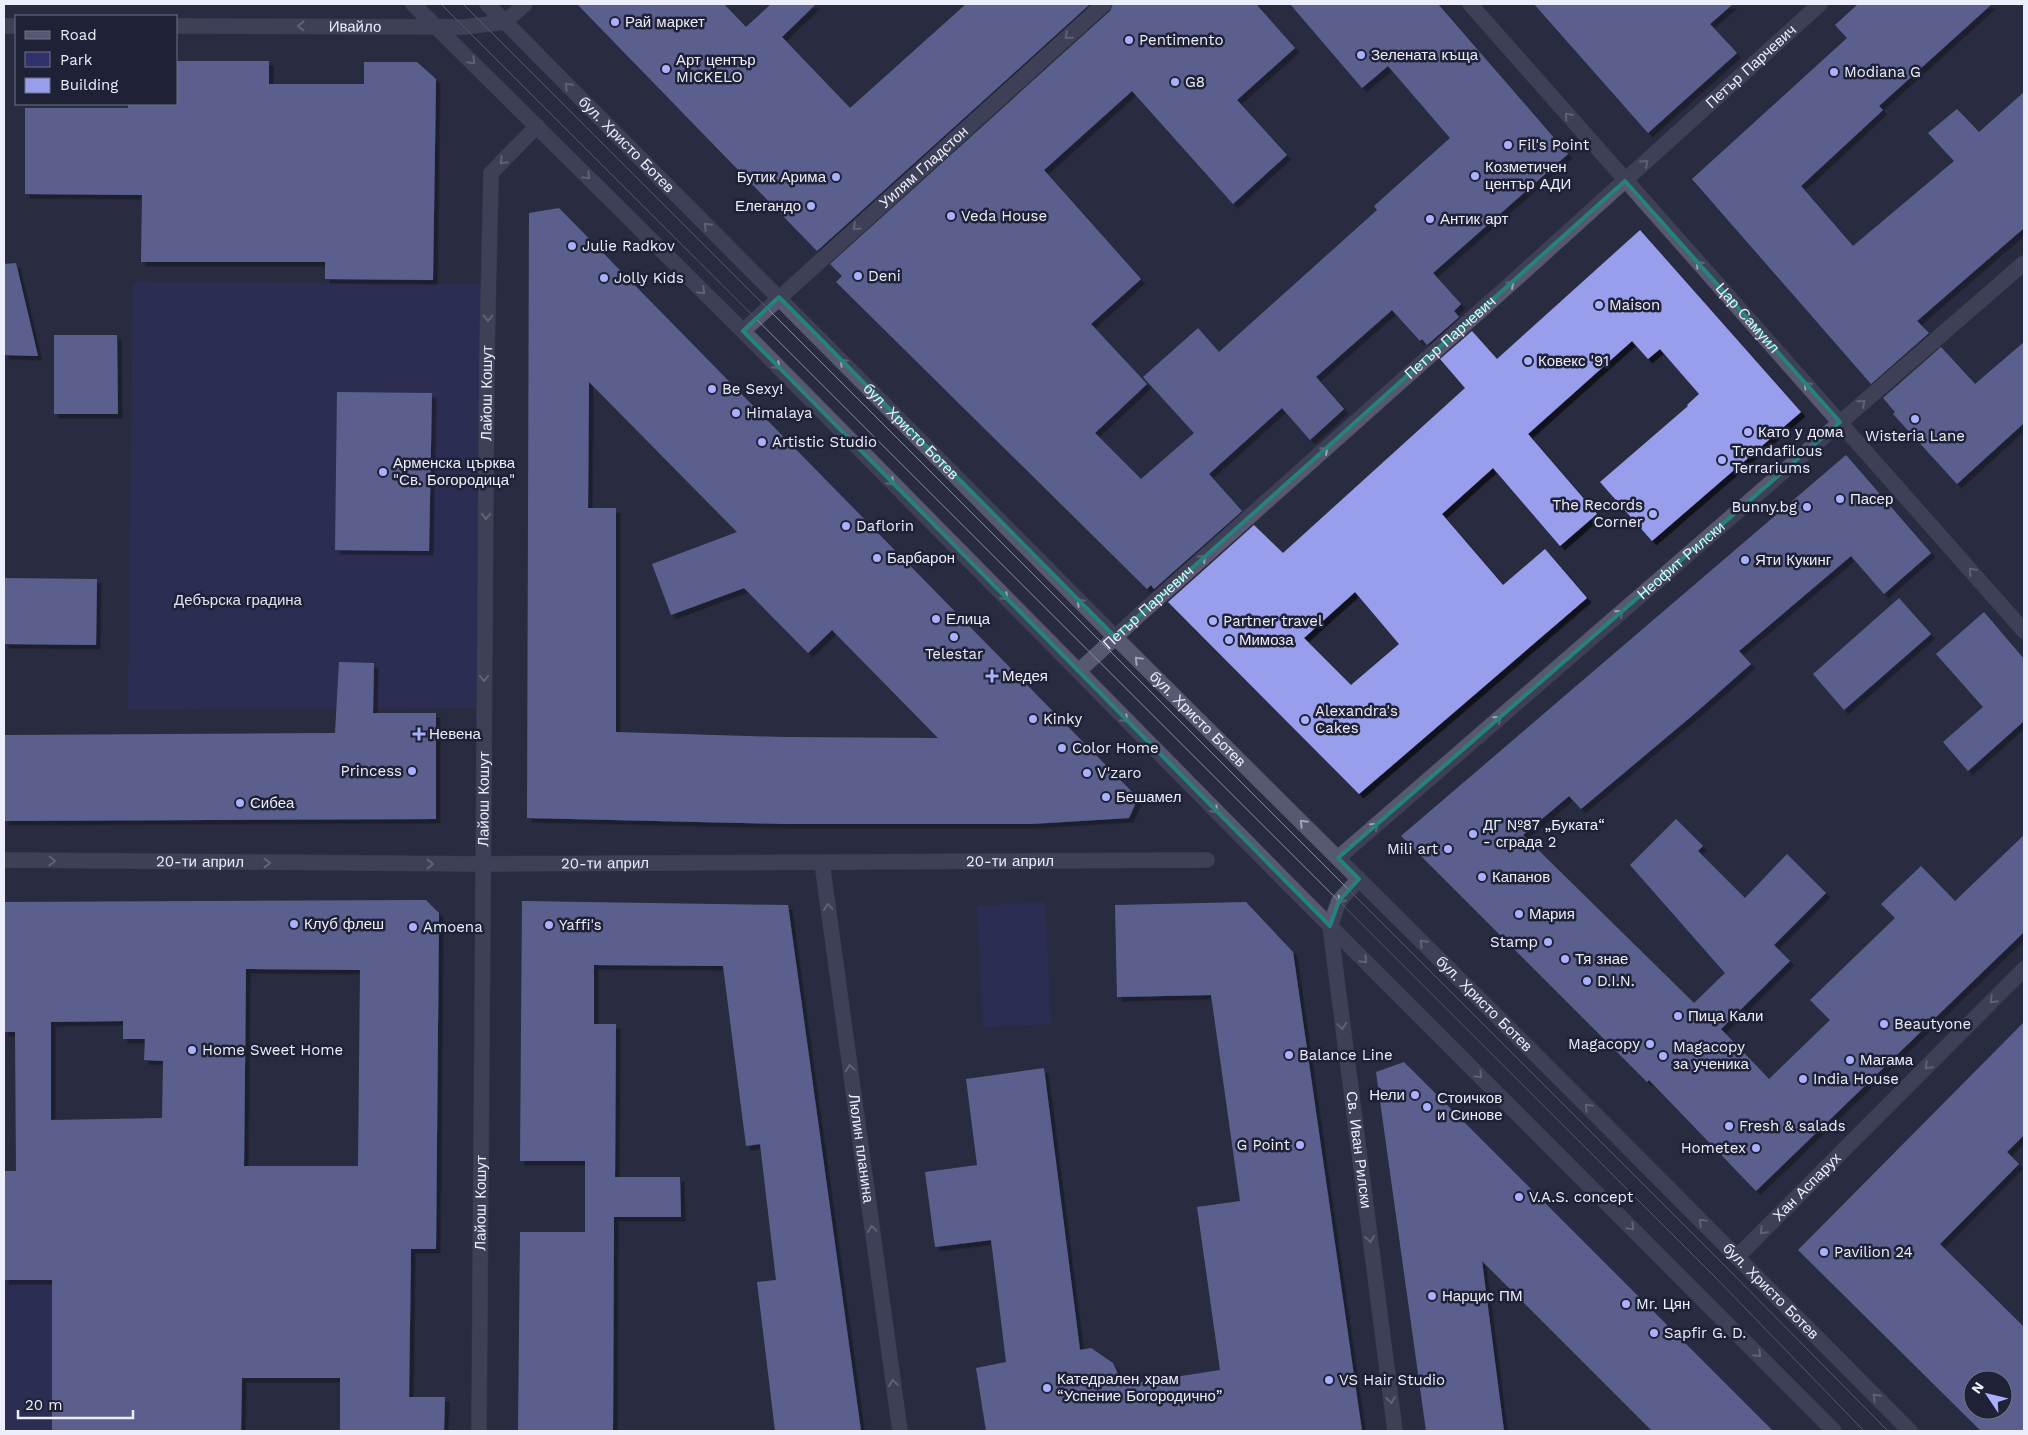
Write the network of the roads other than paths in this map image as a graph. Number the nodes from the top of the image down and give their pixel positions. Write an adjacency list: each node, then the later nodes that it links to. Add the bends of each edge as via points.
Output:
1 (414, 4): 9 (street)
2 (487, 4): 7 (street, бул. Христо Ботев)
3 (525, 4): 7 (street)
4 (1104, 4): 13 (street, Уилям Гладстон, one-way to 13)
5 (1470, 4): 11 (street, Цар Самуил, one-way to 5)
6 (1820, 4): 11 (street, Петър Парчевич, one-way to 6)
7 (505, 22): 9 (street, Ивайло); 13 (street, бул. Христо Ботев, one-way to 7)
8 (178, 26): 9 (street, Ивайло, one-way to 8)
9 (437, 27): 10 (street, one-way to 10)
10 (538, 126): 14 (street, one-way to 14); 23 (street, Лайош Кошут, one-way to 23, via 490,173)
11 (1625, 181): 15 (street, Цар Самуил, one-way to 11); 17 (street, Петър Парчевич, one-way to 11)
12 (2024, 263): 15 (street, Неофит Рилски, one-way to 12)
13 (779, 297): 14 (street, Уилям Гладстон); 17 (street, бул. Христо Ботев, one-way to 13)
14 (743, 331): 18 (street, one-way to 18)
15 (1840, 422): 16 (street, Цар Самуил, one-way to 15); 19 (street, Неофит Рилски, one-way to 15)
16 (2024, 631)
17 (1115, 637): 18 (street, Петър Парчевич); 19 (street, бул. Христо Ботев, one-way to 17)
18 (1079, 671): 25 (street, one-way to 25)
19 (1338, 858): 24 (street, бул. Христо Ботев)
20 (4, 860): 23 (street, 20-ти април, one-way to 23)
21 (1208, 860): 22 (street, 20-ти април)
22 (822, 863): 23 (street, 20-ти април); 29 (street, Люлин планина, one-way to 22)
23 (482, 864): 28 (street, Лайош Кошут)
24 (1359, 879): 25 (street, Св. Иван Рилски, one-way to 25, via 1339,901); 27 (street, бул. Христо Ботев, one-way to 24)
25 (1330, 926): 30 (street, Св. Иван Рилски, one-way to 30); 31 (street, one-way to 31)
26 (2024, 969): 27 (street, Хан Аспарух, one-way to 27)
27 (1737, 1257): 32 (street, бул. Христо Ботев, one-way to 27)
28 (479, 1431)
29 (900, 1431)
30 (1395, 1431)
31 (1834, 1431)
32 (1910, 1431)

